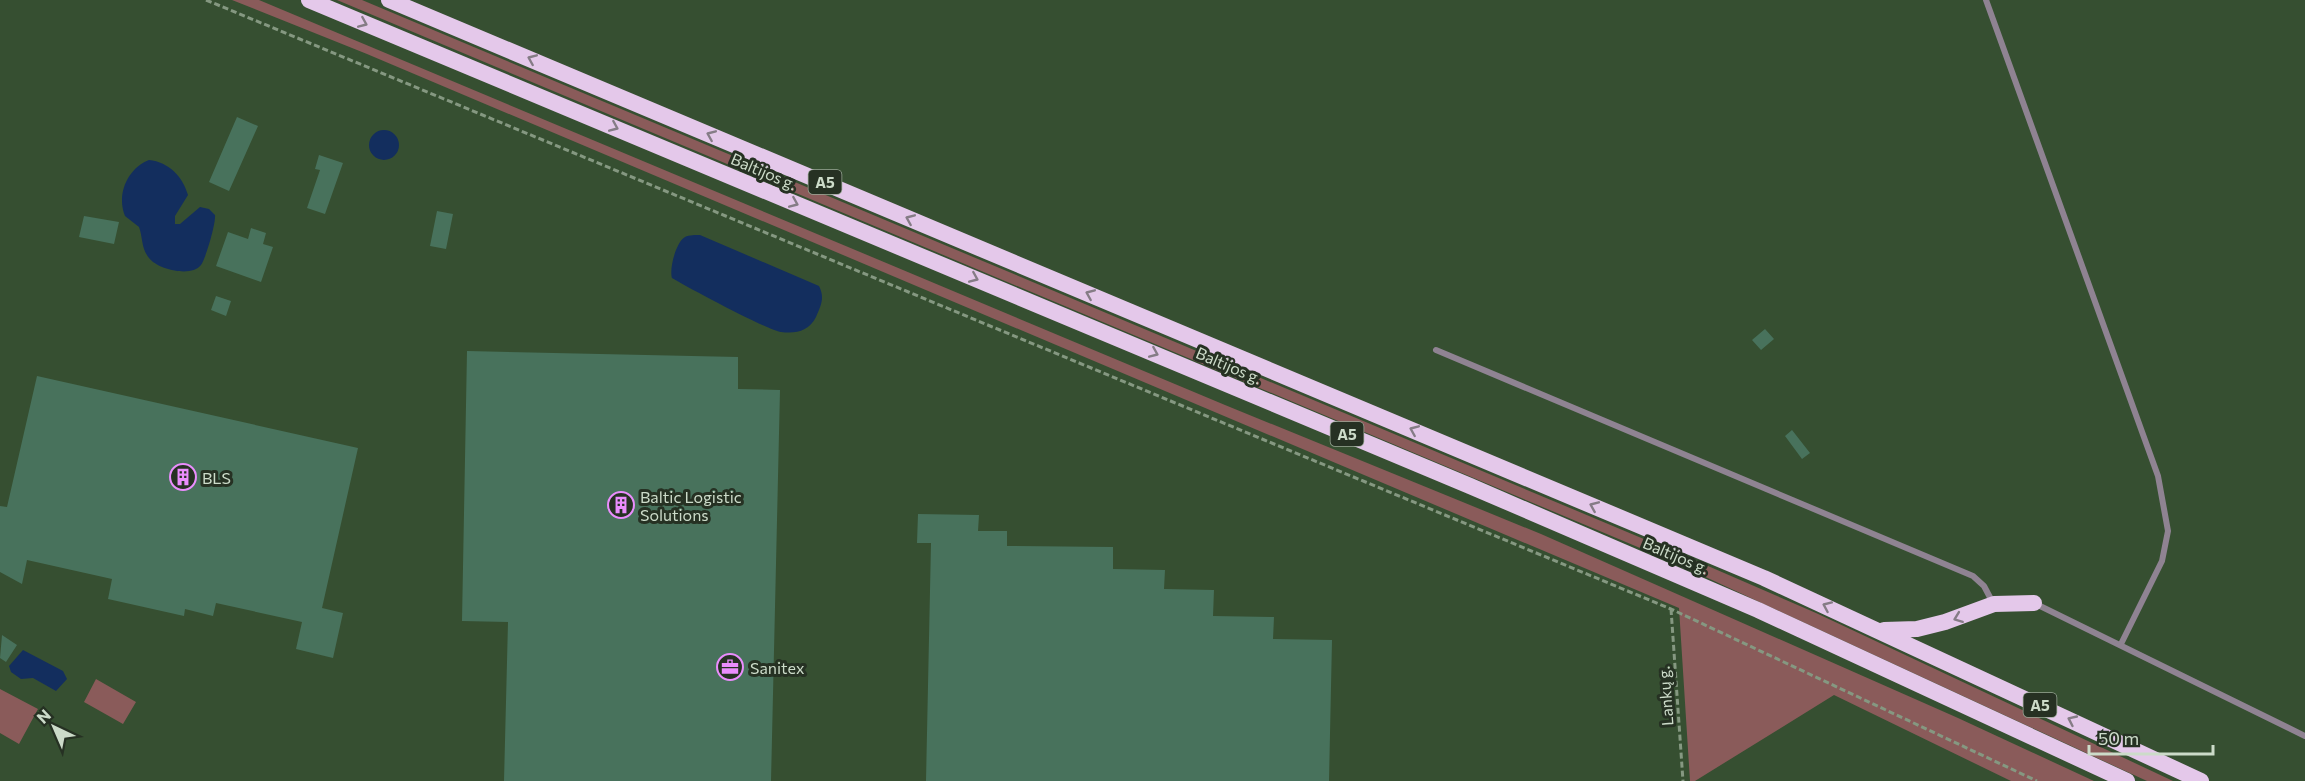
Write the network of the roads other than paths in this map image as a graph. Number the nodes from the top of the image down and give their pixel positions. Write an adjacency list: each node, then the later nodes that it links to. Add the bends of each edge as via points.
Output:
1 (309, 0): 10 (highway, Baltijos g. / A5, one-way to 10, via 1556,523 1893,671)
2 (389, 0): 7 (highway, Baltijos g. / A5, one-way to 2)
3 (1986, 0): 8 (street, via 2158,476 2168,531 2162,561)
4 (1437, 350): 6 (street, via 1972,576 1984,586)
5 (2034, 603): 6 (highway); 8 (street)
6 (1994, 604): 7 (highway, one-way to 7, via 1917,629)
7 (1880, 630): 11 (highway, Baltijos g. / A5, one-way to 7)
8 (2121, 644): 9 (street)
9 (2305, 736)
10 (2127, 781)
11 (2200, 781)

